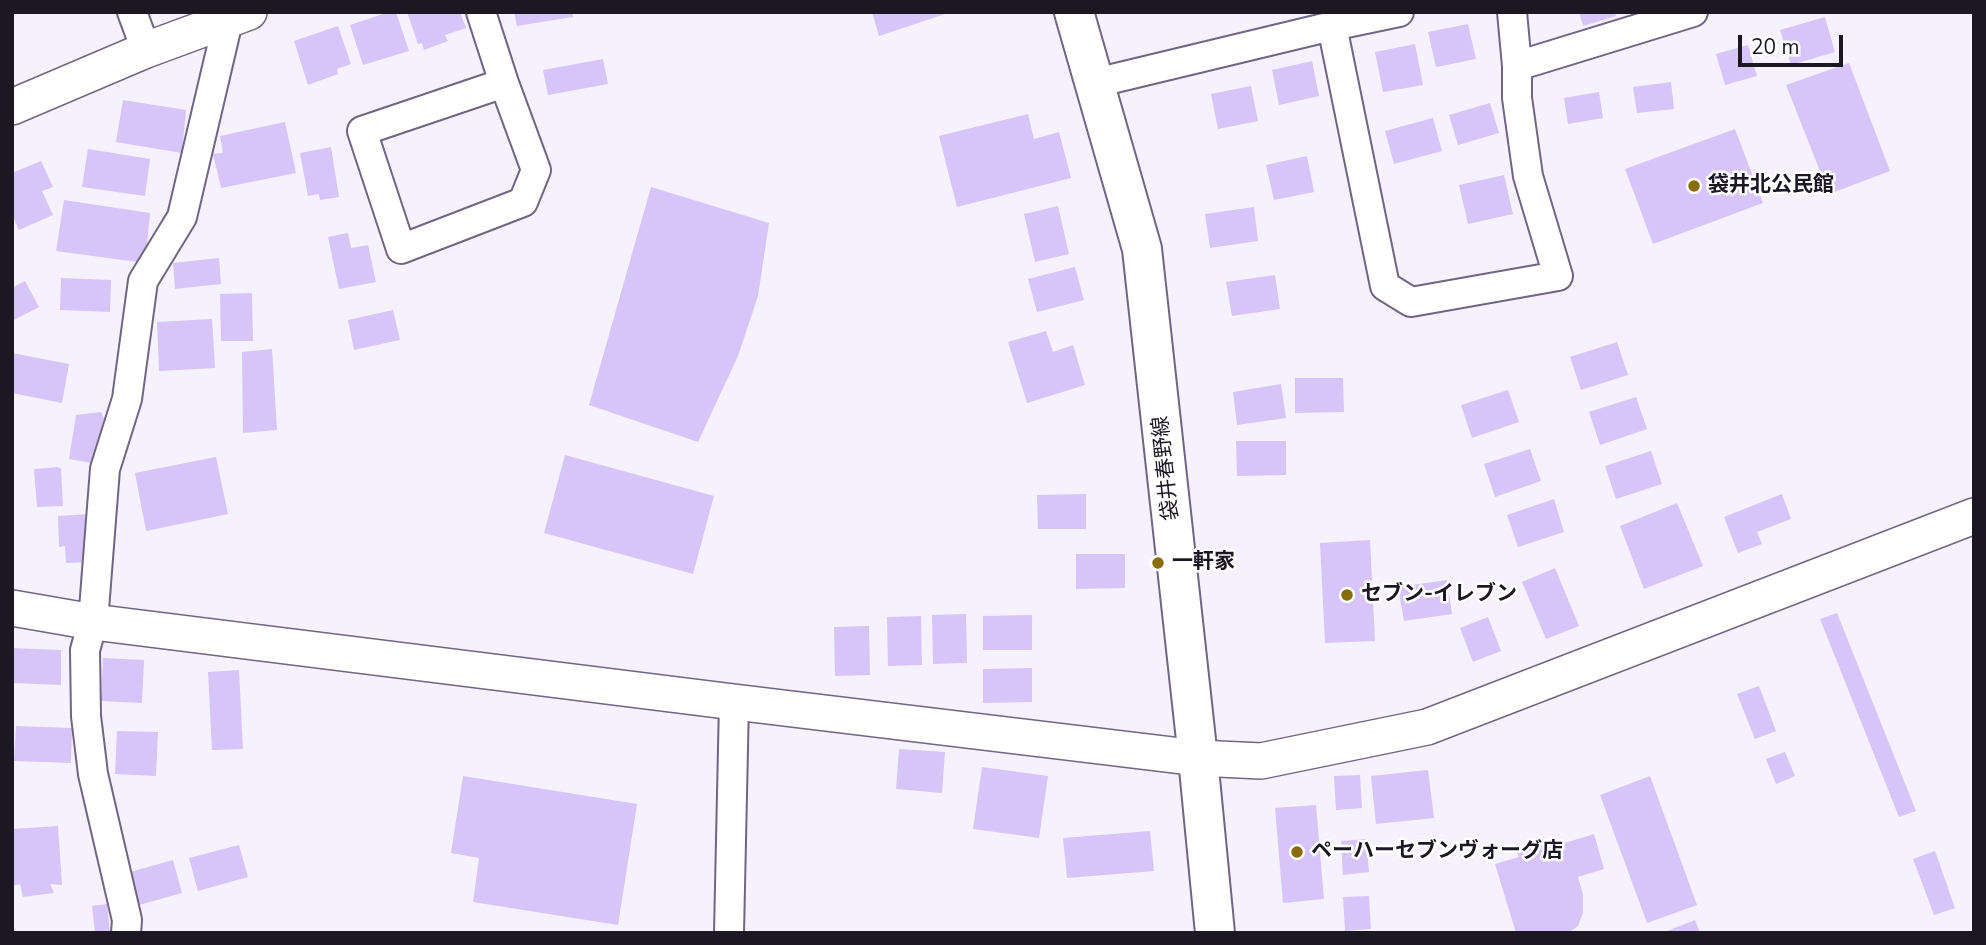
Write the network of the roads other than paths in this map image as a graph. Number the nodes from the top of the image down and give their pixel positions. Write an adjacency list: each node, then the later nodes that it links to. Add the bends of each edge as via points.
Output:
1 (132, 12): 9 (street)
2 (481, 12): 11 (street)
3 (1074, 12): 12 (main road, 袋井春野線)
4 (1399, 12): 8 (street)
5 (1512, 12): 10 (street)
6 (1693, 12): 10 (street)
7 (238, 17): 9 (street); 16 (street, via 182,217 143,281 127,398 105,469)
8 (1332, 26): 10 (street, via 1385,286 1411,302 1558,276 1528,176); 12 (street)
9 (146, 50): 13 (street)
10 (1517, 66)
11 (504, 83): 11 (street, via 536,170 523,202 401,249 362,131)
12 (1094, 83): 18 (main road, 袋井春野線, via 1142,249)
13 (12, 107)
14 (1974, 516): 18 (street, via 1427,727 1261,761)
15 (12, 608): 16 (street)
16 (93, 622): 17 (street); 19 (street, via 85,650 86,716 93,774 127,920)
17 (734, 702): 18 (street); 20 (street)
18 (1198, 758): 21 (main road, 袋井春野線)
19 (126, 933)
20 (729, 933)
21 (1215, 933)

